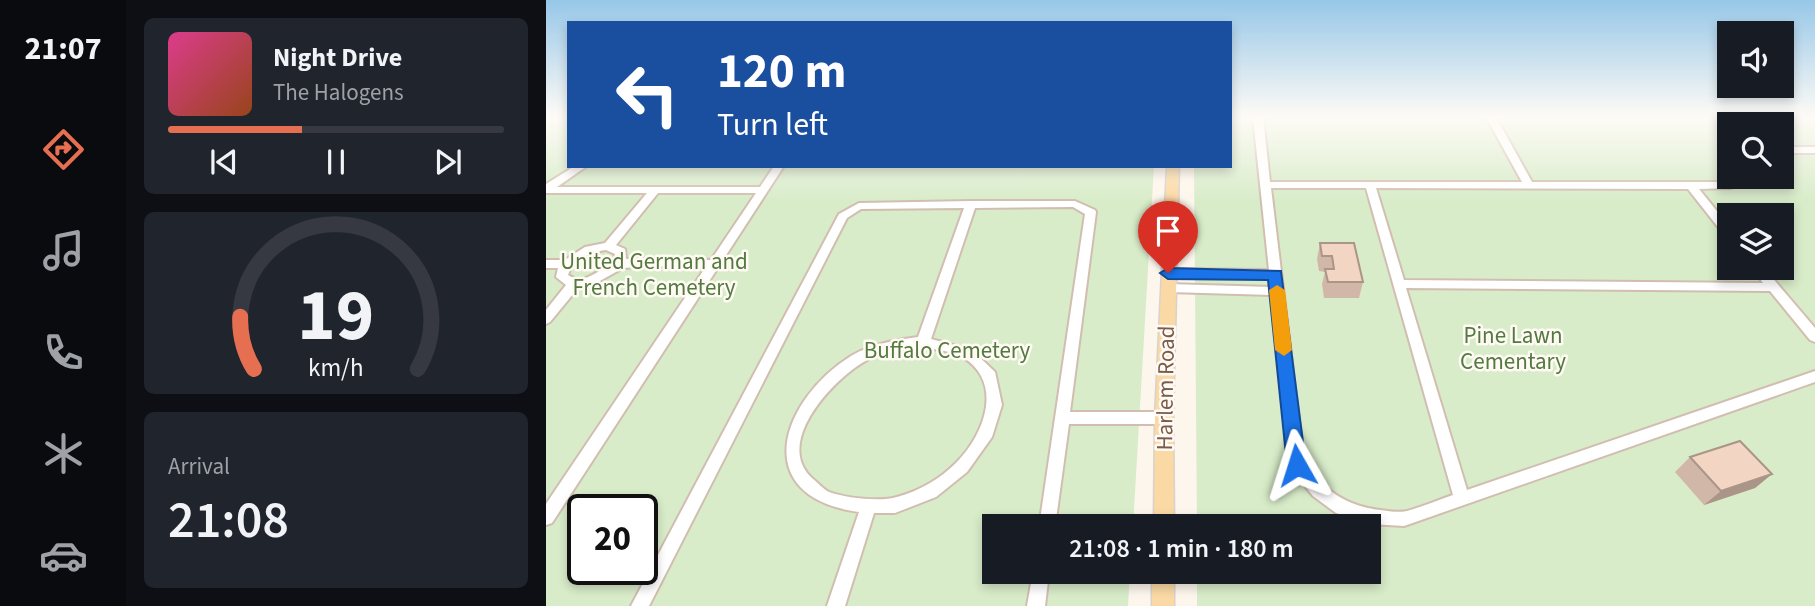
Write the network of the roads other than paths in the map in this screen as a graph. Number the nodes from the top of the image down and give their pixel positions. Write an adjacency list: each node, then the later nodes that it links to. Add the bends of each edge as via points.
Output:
1 (1261, 145): 8 (lane)
2 (1507, 145): 11 (lane)
3 (1794, 150): 4 (lane)
4 (1815, 150)
5 (579, 168): 13 (lane)
6 (778, 168): 14 (lane)
7 (1173, 168): 25 (main road, Harlem Road)
8 (1266, 185): 9 (lane); 23 (lane)
9 (1370, 185): 11 (lane); 27 (lane)
10 (1717, 185): 12 (lane)
11 (1529, 186): 12 (lane)
12 (1691, 186): 17 (lane)
13 (546, 190): 15 (lane)
14 (764, 190): 15 (lane); 22 (lane)
15 (654, 191): 18 (lane)
16 (971, 204): 32 (lane); 34 (lane, via 1078,204 1091,212); 43 (lane, via 866,205 843,216)
17 (1717, 218)
18 (608, 247): 20 (lane, via 581,254); 21 (lane, via 621,252)
19 (546, 264): 20 (lane)
20 (566, 264): 26 (lane, via 562,277)
21 (619, 264): 22 (lane); 26 (lane, via 595,280)
22 (714, 264): 40 (lane)
23 (1276, 274): 25 (lane); 29 (lane)
24 (1768, 280): 28 (lane)
25 (1168, 281): 29 (lane); 35 (main road, Harlem Road)
26 (575, 283): 30 (lane)
27 (1399, 284): 28 (lane); 36 (lane)
28 (1774, 287): 31 (lane)
29 (1277, 291): 36 (lane, via 1297,465 1312,489 1336,507 1382,519 1404,519)
30 (546, 319)
31 (1815, 337)
32 (923, 342): 37 (lane, via 966,352 985,368 996,391 995,418 973,459 944,484 907,501); 37 (lane, via 891,346 859,358 830,377 799,420 793,449 800,476 821,496)
33 (1815, 376): 36 (lane)
34 (1062, 418): 35 (lane); 38 (lane)
35 (1164, 418): 39 (main road, Harlem Road)
36 (1462, 499)
37 (868, 508): 44 (lane)
38 (1049, 514)
39 (1164, 514)
40 (546, 518)
41 (1039, 584): 45 (lane)
42 (1163, 584): 46 (main road)
43 (640, 606)
44 (836, 606)
45 (1036, 606)
46 (1163, 606)

